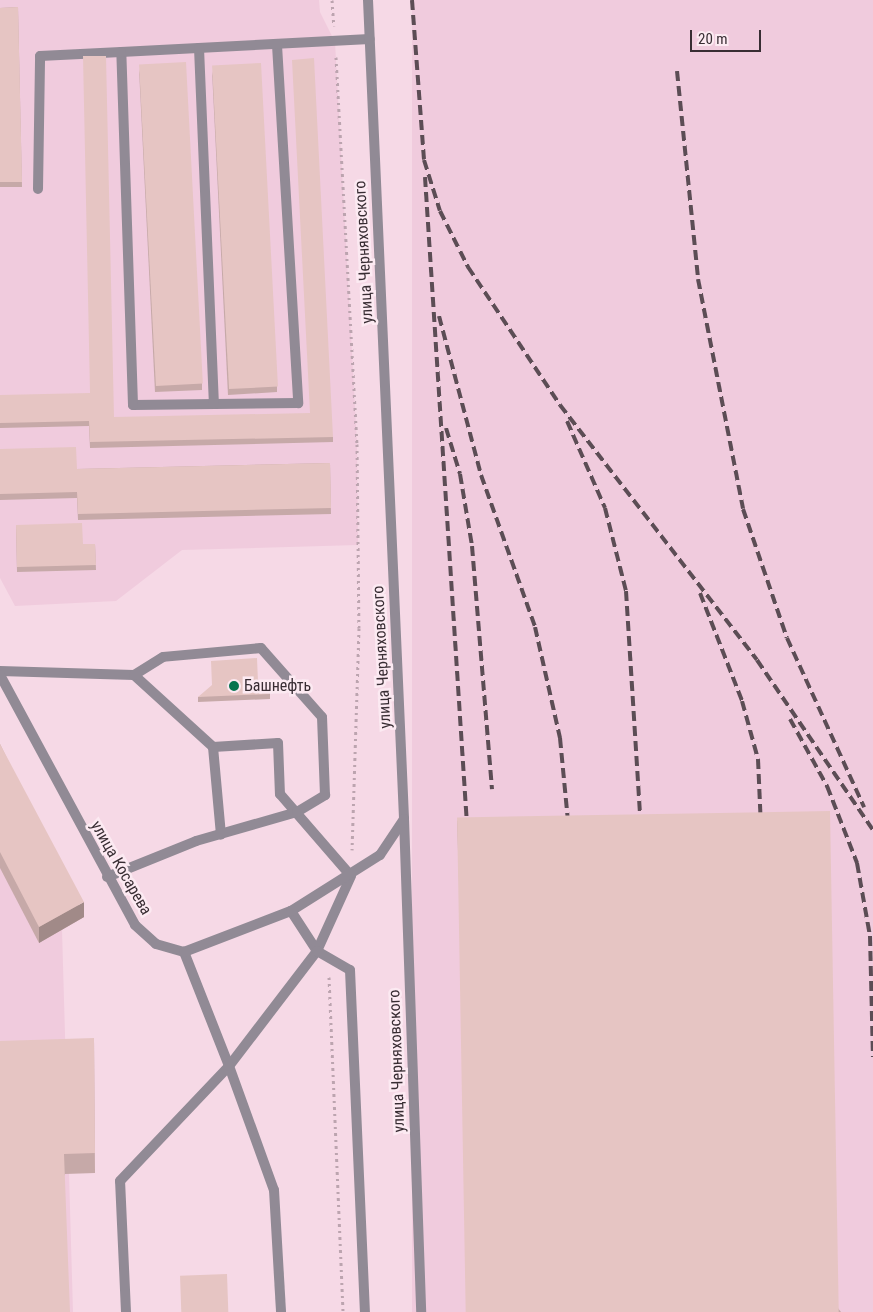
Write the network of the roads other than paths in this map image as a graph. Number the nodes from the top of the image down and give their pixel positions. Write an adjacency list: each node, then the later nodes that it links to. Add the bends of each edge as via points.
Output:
1 (368, 0): 2 (street, улица Черняховского)
2 (370, 39): 3 (street); 13 (street, улица Черняховского)
3 (277, 45): 4 (street); 7 (street, via 298,403)
4 (199, 48): 5 (street); 7 (street)
5 (121, 52): 6 (street, via 40,56); 7 (street, via 133,406)
6 (38, 189)
7 (214, 404)
8 (0, 671): 10 (street)
9 (0, 675): 15 (street, улица Косарева)
10 (134, 675): 11 (street); 12 (street, via 163,657 261,648 322,717 325,795)
11 (213, 747): 12 (street, via 278,744 280,794); 14 (street)
12 (296, 812): 14 (street); 16 (street)
13 (404, 819): 16 (street, via 380,855); 24 (street, улица Черняховского)
14 (221, 835): 15 (street, via 196,841)
15 (107, 876): 19 (street, улица Косарева, via 135,925 156,944)
16 (351, 876): 17 (street); 18 (street)
17 (291, 912): 18 (street); 19 (street)
18 (317, 951): 20 (street); 23 (street, via 350,970)
19 (184, 952): 20 (street)
20 (229, 1066): 21 (street, via 120,1181); 22 (street, via 274,1190)
21 (126, 1312)
22 (281, 1312)
23 (365, 1312)
24 (421, 1312)

